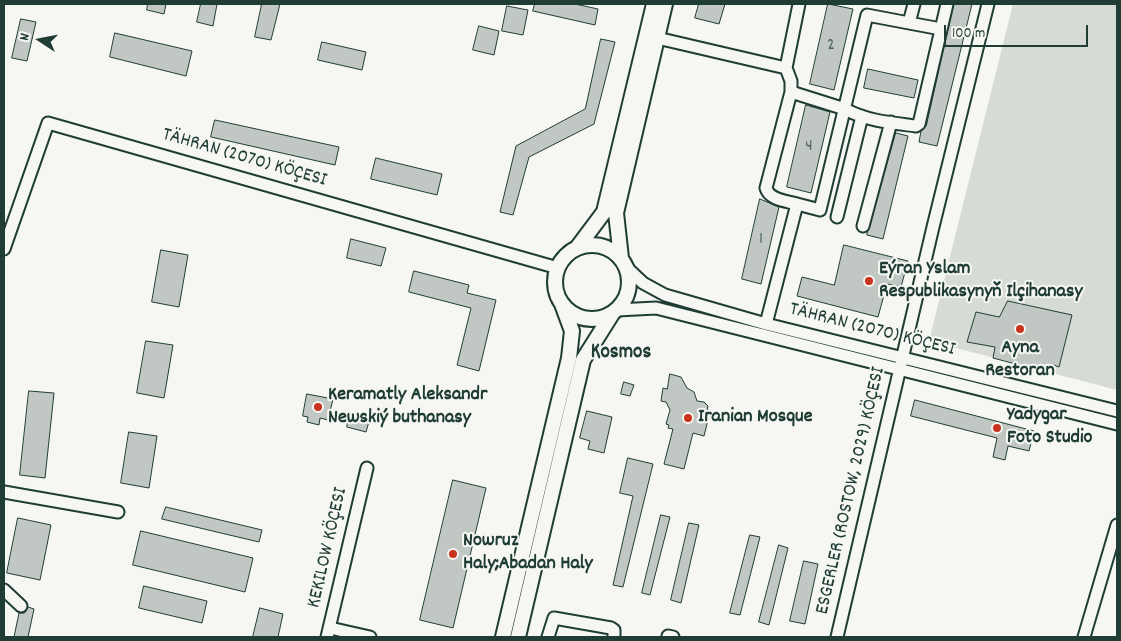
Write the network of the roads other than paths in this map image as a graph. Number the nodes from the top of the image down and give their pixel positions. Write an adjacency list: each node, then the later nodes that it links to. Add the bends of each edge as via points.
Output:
1 (654, 4): 18 (main road, via 604,212)
2 (665, 4): 9 (main road)
3 (799, 4): 10 (street)
4 (914, 4): 7 (street)
5 (947, 4): 8 (street)
6 (988, 4): 25 (street, ESGERLER (ROSTOW, 2029) KÖÇESI)
7 (909, 24): 8 (street); 12 (street, via 867,14)
8 (941, 30): 14 (street, via 919,124)
9 (657, 38): 10 (street); 20 (main road, via 616,213)
10 (786, 68): 11 (street)
11 (791, 92): 12 (street); 15 (street, via 766,188 772,196)
12 (845, 109): 13 (street); 15 (street, via 820,210)
13 (862, 116): 14 (street); 16 (street)
14 (891, 122): 17 (street)
15 (797, 204): 24 (street)
16 (837, 216)
17 (863, 226)
18 (576, 248): 20 (main road, via 597,245 610,249); 21 (main road)
19 (4, 249): 21 (street, TÄHRAN (2070) KÖÇESI, via 48,123)
20 (623, 262): 23 (main road, via 629,280 628,293); 24 (street, TÄHRAN (2070) KÖÇESI, via 643,283 665,295)
21 (558, 268): 22 (main road, via 556,290)
22 (562, 304): 23 (main road, via 585,318 599,318); 36 (main road, via 572,331 569,358)
23 (614, 312): 25 (street, TÄHRAN (2070) KÖÇESI, via 656,308); 37 (main road, via 583,360)
24 (766, 324): 25 (street, TÄHRAN (2070) KÖÇESI)
25 (901, 364): 26 (street, TÄHRAN (2070) KÖÇESI); 27 (street, TÄHRAN (2070) KÖÇESI); 40 (street, ESGERLER (ROSTOW, 2029) KÖÇESI)
26 (1117, 411)
27 (1117, 424)
28 (367, 468): 34 (street, KEKILOW KÖÇESI)
29 (4, 492): 30 (street)
30 (118, 512)
31 (1117, 525): 41 (street)
32 (4, 590): 33 (street)
33 (21, 606)
34 (328, 633): 35 (street)
35 (370, 637)
36 (503, 637)
37 (518, 637)
38 (548, 637): 39 (street, via 554,618 611,628)
39 (614, 637)
40 (837, 637)
41 (1084, 637)

